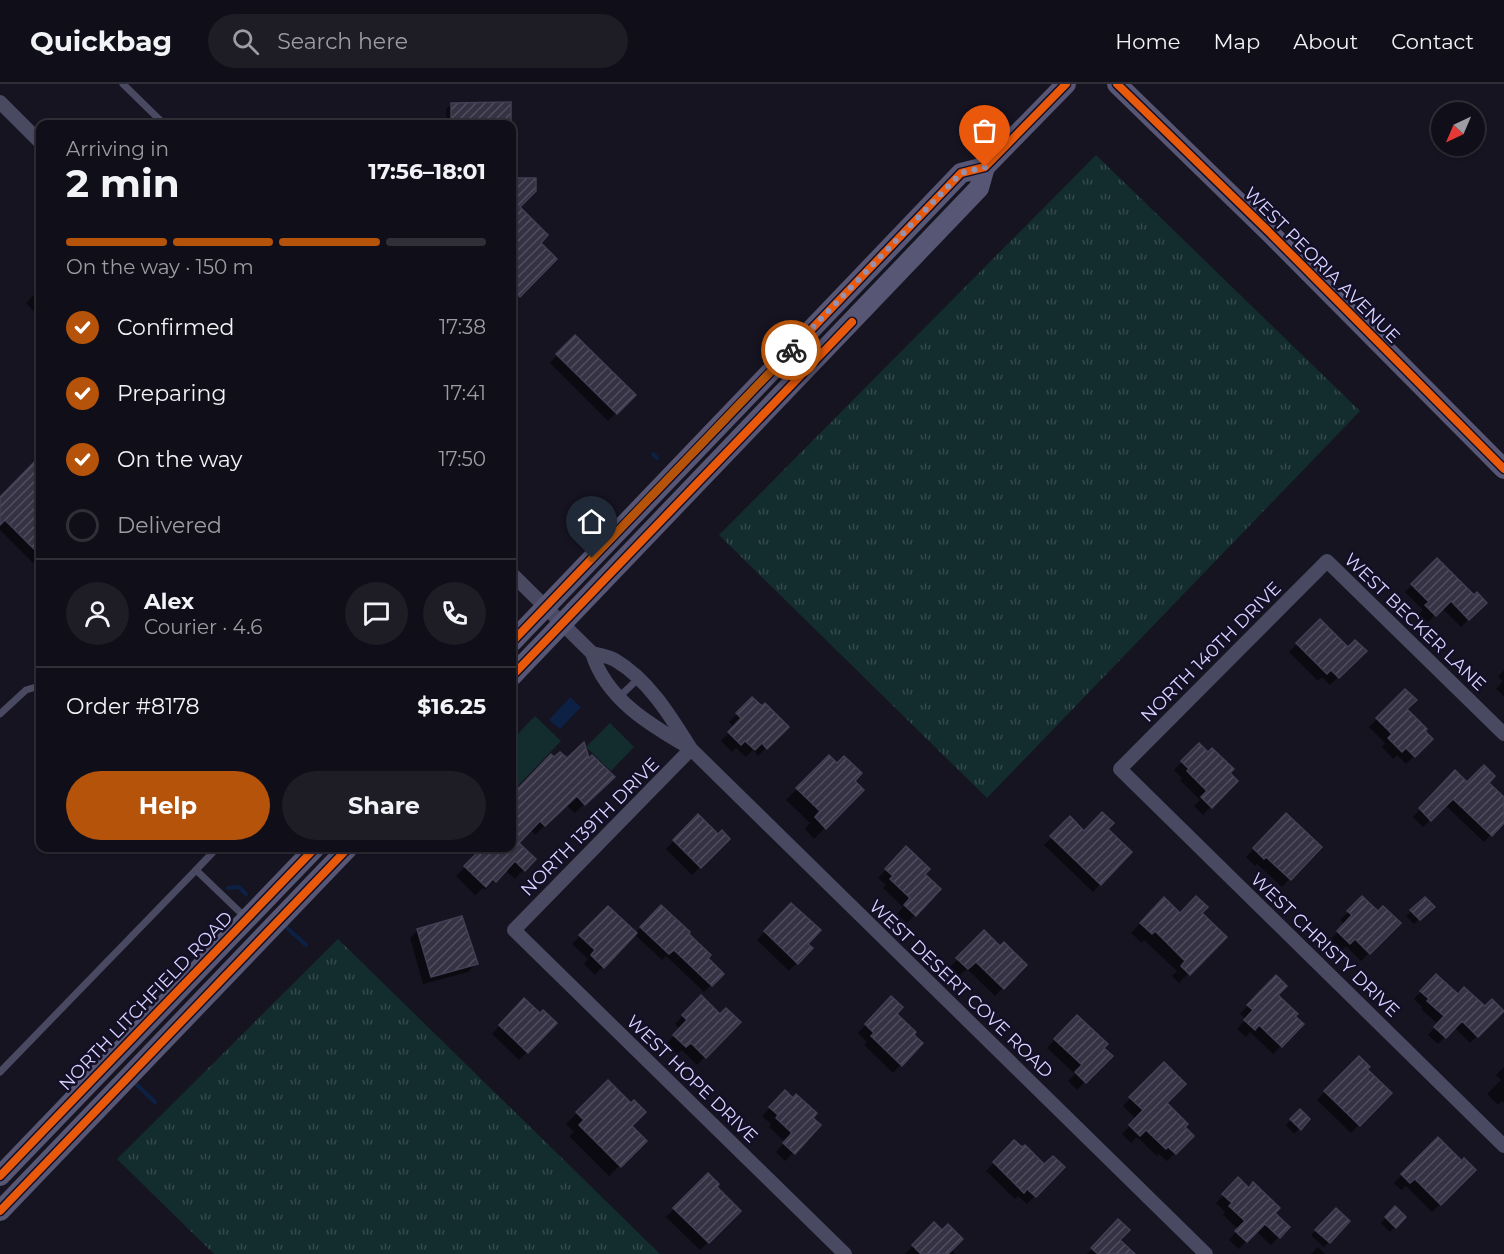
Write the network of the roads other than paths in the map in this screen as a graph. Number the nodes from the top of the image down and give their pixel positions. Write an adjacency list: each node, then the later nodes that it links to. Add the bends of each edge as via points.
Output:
1 (123, 84): 5 (lane)
2 (1066, 84): 7 (main road)
3 (1117, 84): 9 (main road, WEST PEORIA AVENUE)
4 (0, 102): 6 (street)
5 (160, 120)
6 (36, 138)
7 (985, 167): 8 (main road, via 961,173); 10 (main road, via 979,188)
8 (736, 408): 10 (main road, via 737,425 705,461); 13 (main road)
9 (1504, 469)
10 (703, 478): 14 (main road)
11 (1327, 561): 22 (street, WEST BECKER LANE); 24 (street, NORTH 140TH DRIVE)
12 (516, 578): 13 (street, WEST DESERT COVE ROAD)
13 (545, 607): 14 (street, WEST DESERT COVE ROAD); 15 (main road)
14 (562, 624): 16 (street, WEST DESERT COVE ROAD); 17 (main road)
15 (516, 638)
16 (592, 653): 18 (street, WEST DESERT COVE ROAD, via 613,658); 20 (street, WEST DESERT COVE ROAD, via 597,670)
17 (516, 672)
18 (638, 679): 20 (lane); 23 (street, WEST DESERT COVE ROAD)
19 (36, 687): 21 (lane, via 26,690)
20 (619, 697): 23 (street, WEST DESERT COVE ROAD, via 657,729)
21 (0, 714)
22 (1504, 734)
23 (692, 749): 30 (street, NORTH 139TH DRIVE); 38 (street, WEST DESERT COVE ROAD)
24 (1120, 769): 33 (street, WEST CHRISTY DRIVE)
25 (213, 852): 28 (lane)
26 (311, 852): 29 (main road, NORTH LITCHFIELD ROAD)
27 (344, 852): 31 (main road)
28 (196, 870): 29 (lane); 32 (lane)
29 (247, 919): 31 (main road, via 242,943 156,1034); 34 (main road, NORTH LITCHFIELD ROAD)
30 (514, 930): 37 (street, WEST HOPE DRIVE)
31 (148, 1056): 35 (main road)
32 (0, 1072)
33 (1504, 1146)
34 (0, 1178): 35 (main road)
35 (15, 1195): 36 (main road)
36 (0, 1211)
37 (845, 1254)
38 (1206, 1254)

